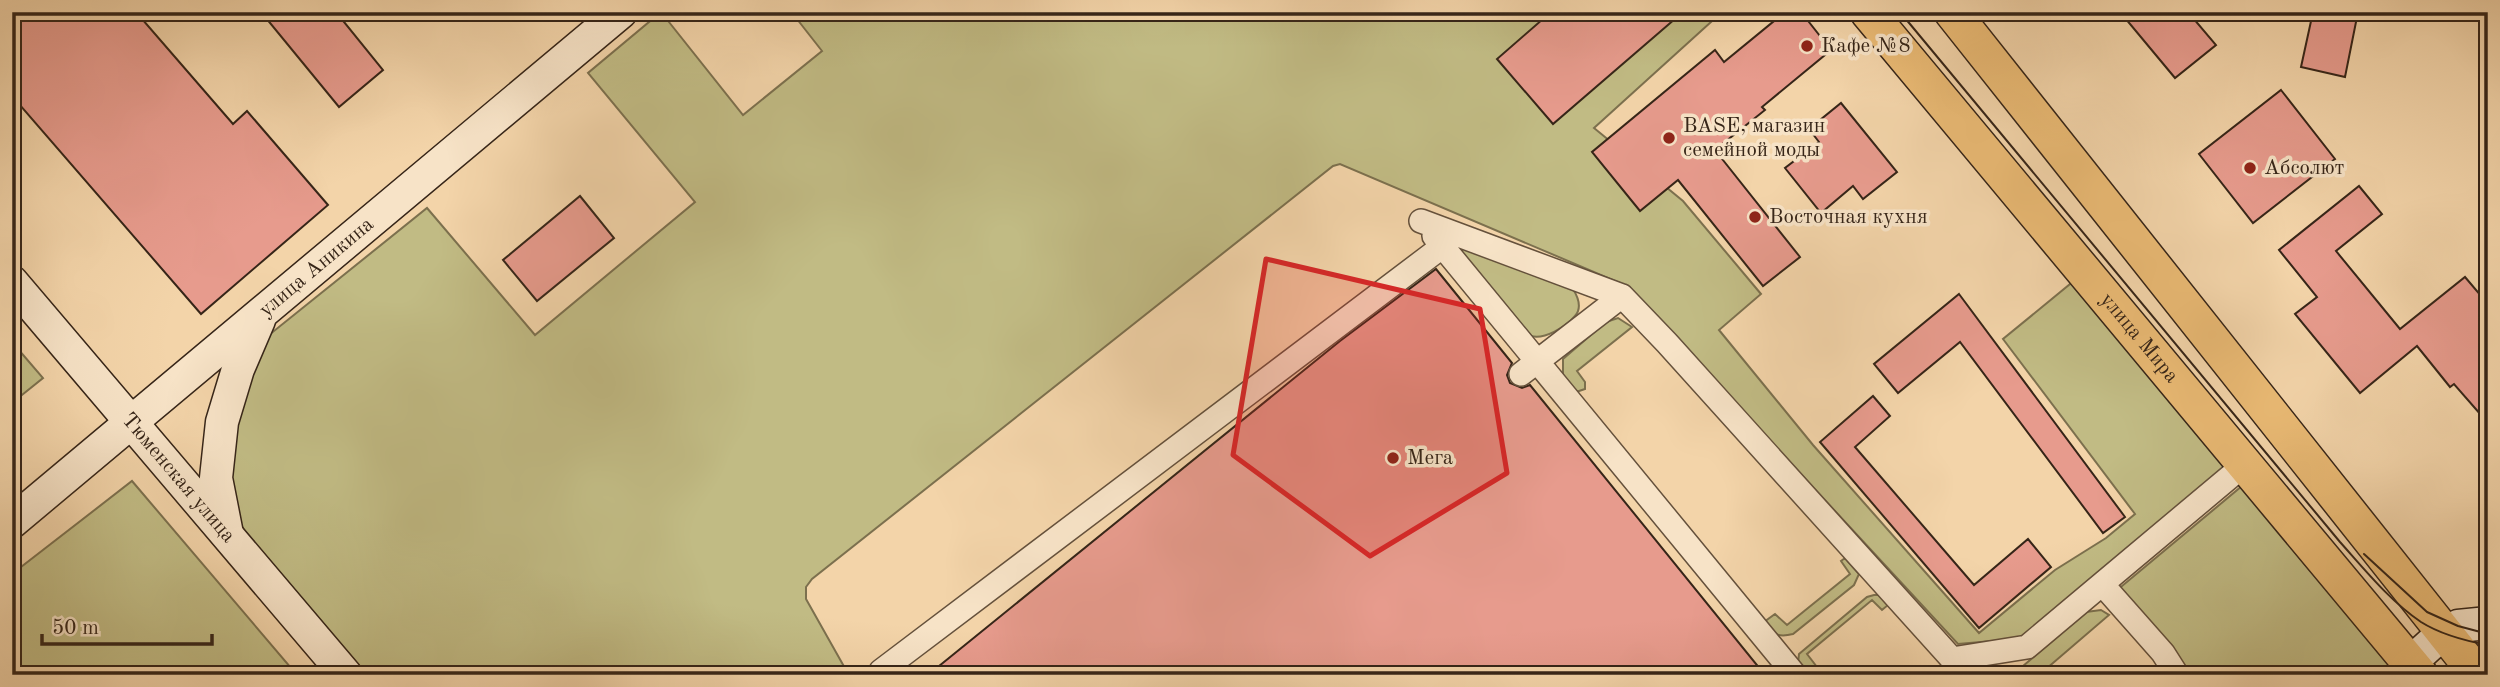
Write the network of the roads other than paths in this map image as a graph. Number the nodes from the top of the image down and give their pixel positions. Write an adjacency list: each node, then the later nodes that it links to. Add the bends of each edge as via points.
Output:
1 (621, 12): 7 (main road, улица Аникина)
2 (1868, 12): 10 (main road, улица Мира)
3 (1952, 12): 15 (main road)
4 (1443, 246): 6 (street, via 1421,221); 8 (street); 18 (street)
5 (12, 282): 9 (main road, Тюменская улица)
6 (1622, 296): 8 (street); 13 (street, via 1952,659 2027,647)
7 (261, 315): 9 (main road, улица Аникина); 12 (main road, via 222,422 216,478)
8 (1529, 368): 19 (street)
9 (132, 424): 11 (main road, улица Аникина); 12 (main road, Тюменская улица)
10 (2244, 465): 13 (street); 16 (main road, улица Мира)
11 (12, 522)
12 (228, 538): 17 (main road, Тюменская улица)
13 (2102, 584): 20 (street)
14 (2488, 623): 15 (main road, улица Мира, via 2458,626)
15 (2443, 633): 16 (main road, улица Мира); 21 (main road)
16 (2415, 669)
17 (346, 675)
18 (879, 675)
19 (1794, 675)
20 (2177, 675)
21 (2478, 675)

